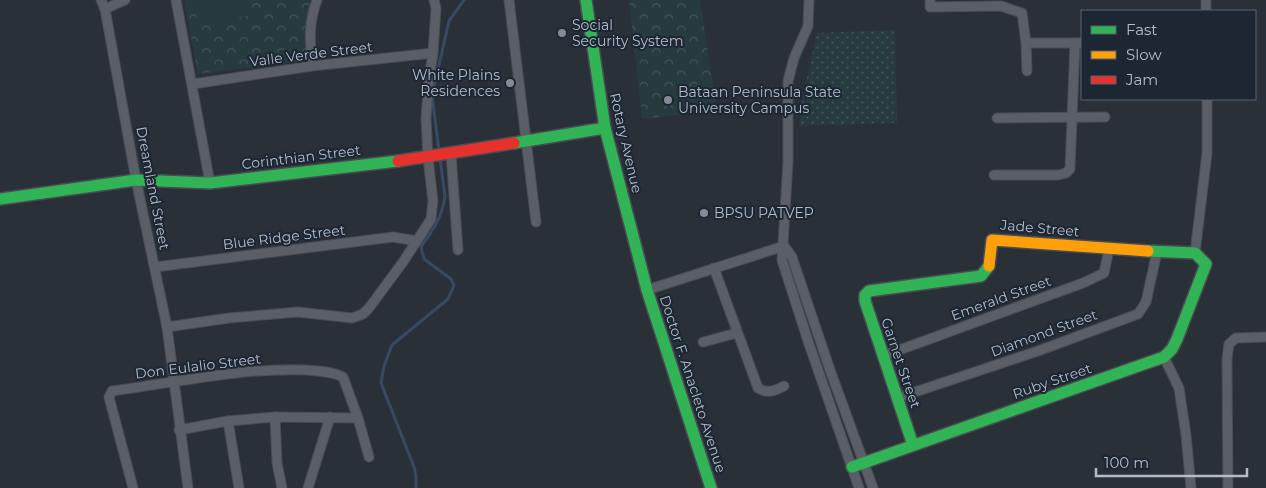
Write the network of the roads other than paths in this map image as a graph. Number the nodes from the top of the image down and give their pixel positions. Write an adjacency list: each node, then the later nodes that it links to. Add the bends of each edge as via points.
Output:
1 (126, 0): 10 (street)
2 (176, 0): 16 (street)
3 (317, 0): 14 (street, via 311,16)
4 (434, 0): 13 (street)
5 (509, 0): 22 (street)
6 (586, 0): 21 (street, Rotary Avenue)
7 (809, 0): 30 (street, via 808,26 788,81)
8 (930, 0): 9 (street, via 930,7)
9 (1002, 3): 11 (street, via 1022,13)
10 (103, 4): 25 (street, Dreamland Street)
11 (1026, 43): 12 (street); 15 (street)
12 (1079, 43): 20 (street)
13 (433, 54): 14 (street, Valle Verde Street); 23 (street, via 426,118)
14 (312, 66): 16 (street, Valle Verde Street)
15 (1027, 71)
16 (193, 84): 26 (street)
17 (1207, 100): 34 (street, via 1207,153)
18 (1105, 117): 20 (street)
19 (997, 118): 20 (street)
20 (1072, 118): 24 (street, via 1070,169 1066,173 1058,176)
21 (604, 128): 22 (street, Corinthian Street); 37 (street, Rotary Avenue)
22 (527, 141): 23 (street, Corinthian Street); 28 (street)
23 (440, 156): 26 (street, Corinthian Street); 29 (street, via 432,219); 32 (street)
24 (994, 175)
25 (136, 180): 26 (street, Corinthian Street); 27 (street, Corinthian Street); 35 (street, Dreamland Street)
26 (210, 183)
27 (0, 199)
28 (536, 222)
29 (417, 240): 35 (street, Blue Ridge Street, via 393,237); 39 (street, via 369,308 352,318 298,312)
30 (784, 246): 36 (street); 55 (street, via 792,257); 56 (street, via 782,260)
31 (1109, 249): 33 (street, Jade Street); 38 (street, Jade Street, via 992,240 988,272 981,276); 43 (street, Emerald Street, via 1104,273 1083,283)
32 (458, 250)
33 (1157, 252): 34 (street, Jade Street); 47 (street, Diamond Street, via 1146,302 1138,314)
34 (1195, 253): 44 (street, via 1206,264 1177,339)
35 (155, 267): 39 (street, Dreamland Street)
36 (714, 268): 37 (street); 40 (street)
37 (647, 290): 62 (street, Doctor F. Anacleto Avenue)
38 (869, 290): 43 (street, Garnet Street, via 865,301)
39 (167, 327): 45 (street, Dreamland Street)
40 (737, 333): 42 (street); 46 (street, via 758,388 774,391)
41 (1266, 337): 66 (street, via 1236,338 1229,344 1226,359)
42 (703, 342)
43 (883, 356): 47 (street, Garnet Street)
44 (1164, 357): 53 (street, Ruby Street); 65 (street, via 1179,388)
45 (175, 382): 50 (street, Don Eulalio Street, via 287,370 340,375 345,380); 52 (street, Dreamland Street); 57 (street, Don Eulalio Street, via 112,391 110,394)
46 (784, 386)
47 (897, 398): 53 (street, Garnet Street)
48 (275, 417): 49 (street); 51 (street); 60 (street, via 277,463)
49 (330, 417): 50 (street); 61 (street)
50 (358, 418): 54 (street)
51 (228, 421): 52 (street); 59 (street)
52 (180, 430): 58 (street, Dreamland Street)
53 (914, 445): 55 (street, Ruby Street)
54 (369, 457)
55 (863, 462): 56 (street, Ruby Street); 64 (street)
56 (852, 467): 63 (street)
57 (133, 488)
58 (188, 488)
59 (239, 488)
60 (282, 488)
61 (308, 488)
62 (711, 488)
63 (860, 488)
64 (873, 488)
65 (1191, 488)
66 (1228, 488)

